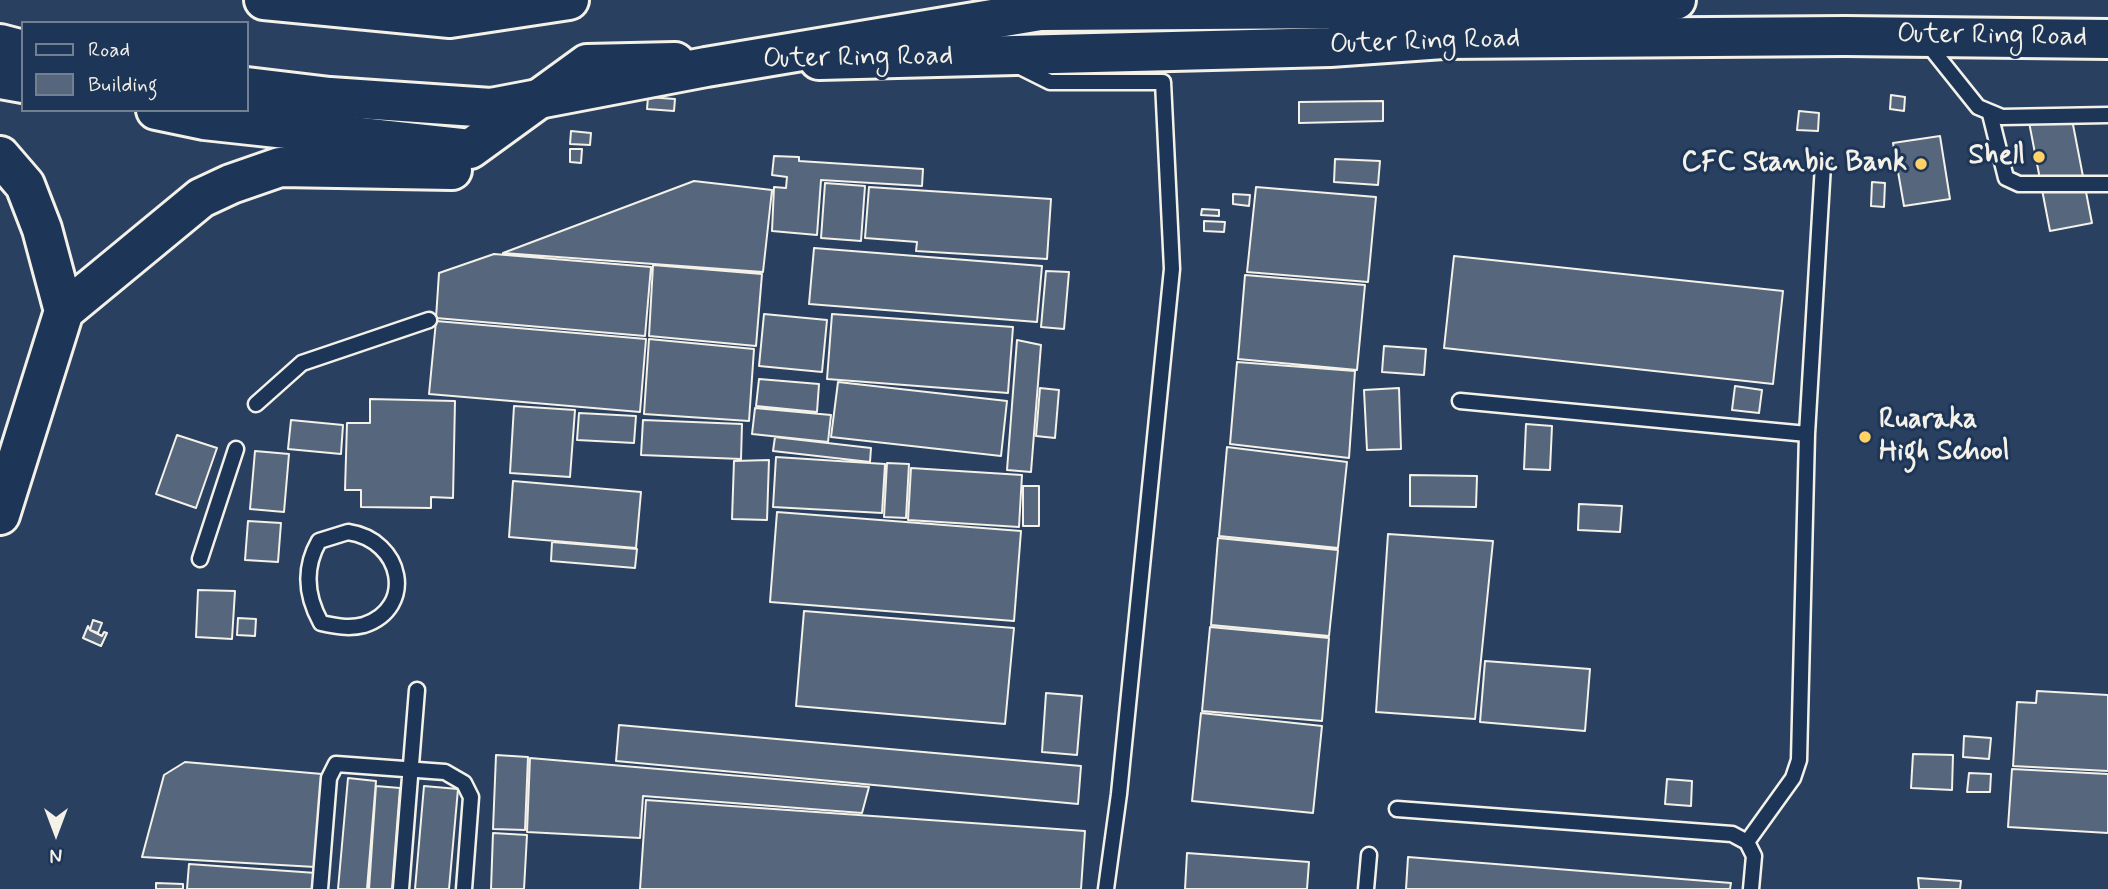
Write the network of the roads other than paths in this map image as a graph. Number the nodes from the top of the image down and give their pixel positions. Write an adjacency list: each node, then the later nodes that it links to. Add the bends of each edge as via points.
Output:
1 (264, 0): 2 (main road, via 450,18)
2 (569, 0)
3 (1676, 0): 11 (main road, Outer Ring Road, via 1040,11 491,108)
4 (1922, 36): 5 (main road, Outer Ring Road); 8 (main road, Outer Ring Road, via 1443,39 1330,47); 13 (lane, via 1978,107)
5 (2108, 39)
6 (0, 44): 7 (main road)
7 (21, 49)
8 (998, 56): 12 (main road, Outer Ring Road, via 587,64 470,149); 36 (lane, via 1050,82 1163,82 1172,269)
9 (0, 79): 10 (main road)
10 (21, 83)
11 (248, 87)
12 (166, 112)
13 (1990, 114): 14 (lane); 18 (lane, via 2006,178 2019,184)
14 (2108, 115)
15 (0, 156): 19 (main road, via 29,196)
16 (1824, 165): 23 (lane)
17 (468, 170): 19 (main road, via 279,167 201,198)
18 (2108, 184)
19 (64, 311): 25 (main road)
20 (429, 320): 22 (lane, via 302,363)
21 (1460, 401): 23 (lane)
22 (256, 404)
23 (1807, 434): 31 (lane, via 1799,760 1793,778)
24 (236, 449): 26 (lane)
25 (0, 515)
26 (201, 559)
27 (321, 624): 27 (lane, via 310,604 308,581 309,558 318,541 348,532 376,541 394,564 397,579 388,607 365,625)
28 (417, 690): 29 (lane)
29 (411, 770): 33 (lane, via 336,764 329,778); 34 (lane); 35 (lane, via 445,772 464,783 471,797)
30 (1397, 808): 31 (lane, via 1732,834)
31 (1747, 842): 38 (lane, via 1754,856)
32 (1369, 855): 37 (lane)
33 (320, 889)
34 (401, 889)
35 (464, 889)
36 (1106, 889)
37 (1366, 889)
38 (1751, 889)

